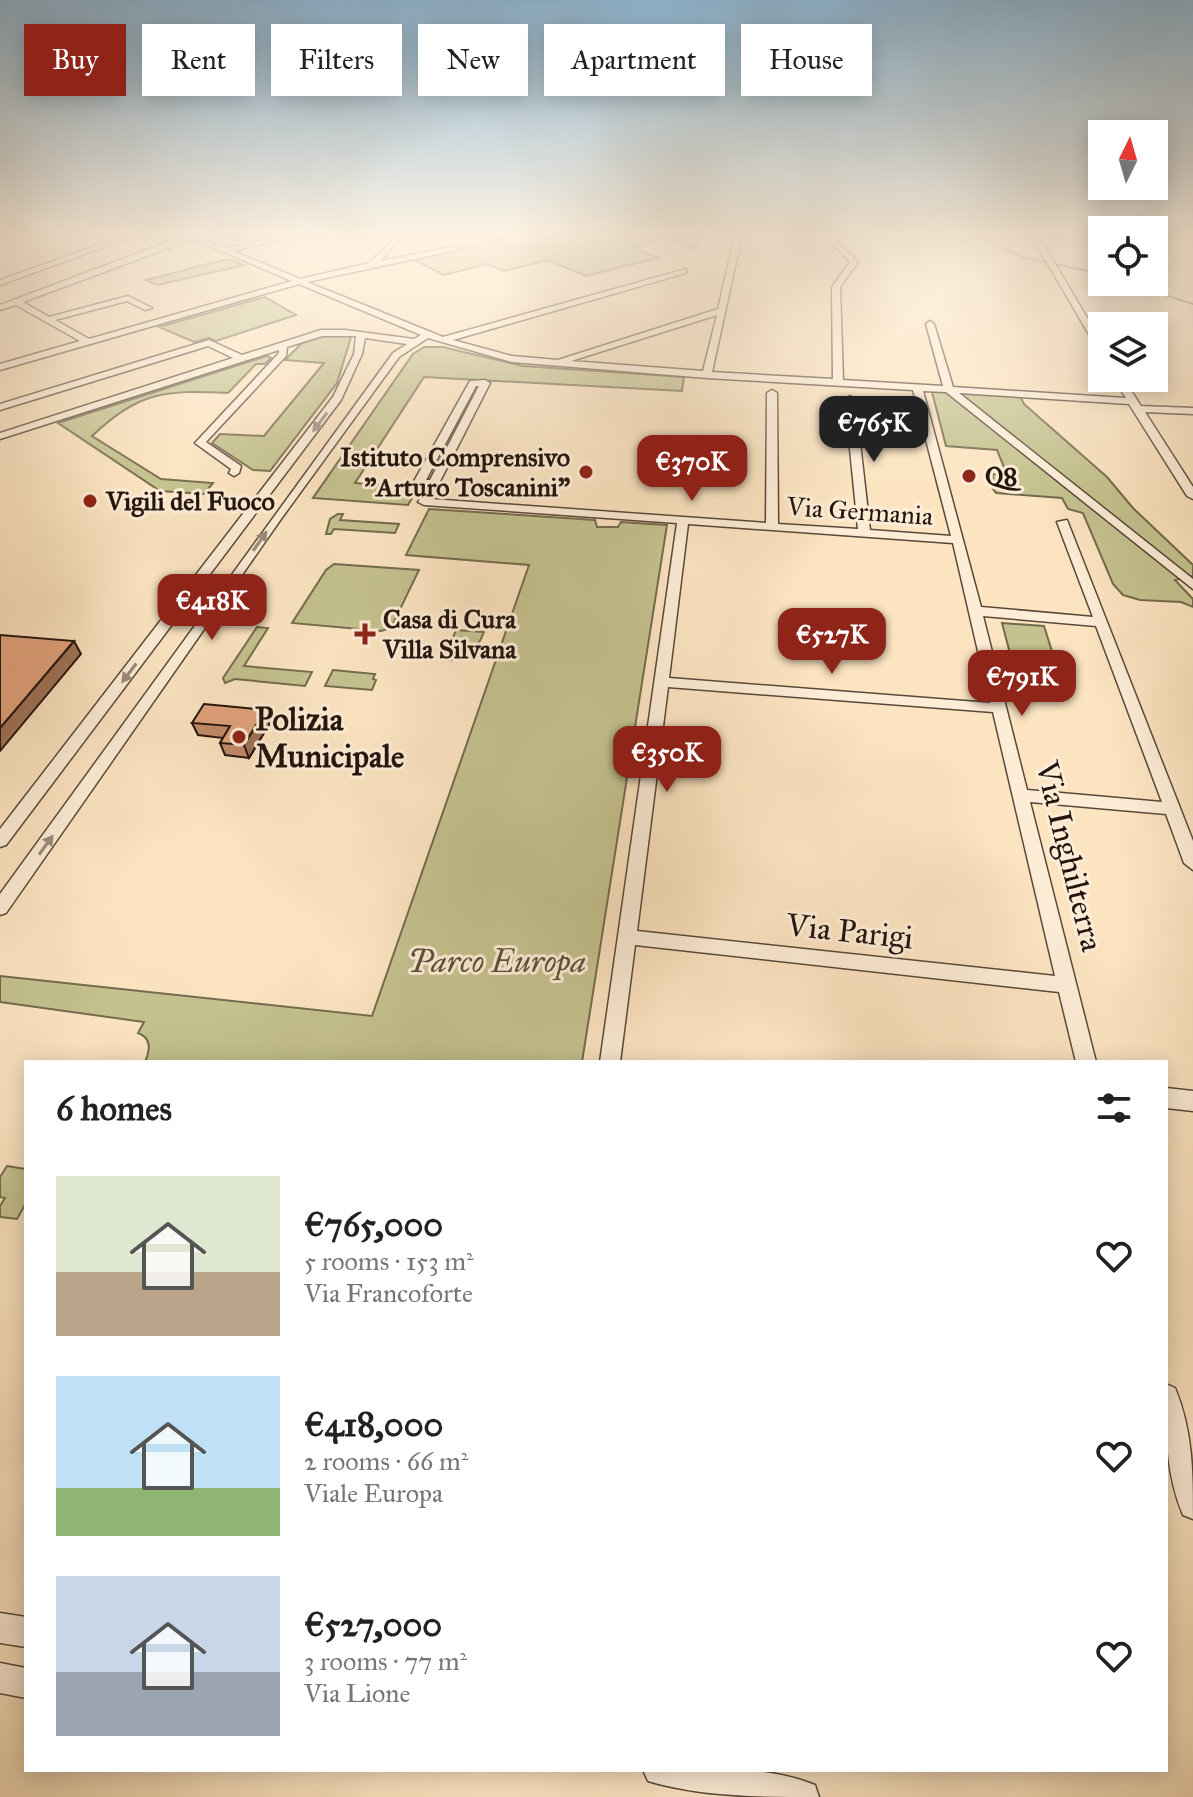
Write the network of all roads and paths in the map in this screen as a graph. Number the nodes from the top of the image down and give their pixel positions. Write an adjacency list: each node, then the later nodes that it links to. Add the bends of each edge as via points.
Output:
1 (355, 318): 12 (street)
2 (51, 319): 10 (street)
3 (171, 319): 16 (street)
4 (353, 319): 14 (street)
5 (389, 319): 13 (street)
6 (516, 319): 15 (street)
7 (695, 319): 22 (street)
8 (721, 319): 24 (street)
9 (837, 319): 25 (street)
10 (47, 320): 16 (street)
11 (930, 324): 27 (street)
12 (361, 334): 14 (street, via 329,332); 17 (street); 19 (street)
13 (427, 335): 15 (street); 17 (street)
14 (297, 340): 18 (street)
15 (442, 340): 17 (street); 22 (street)
16 (88, 342): 23 (street)
17 (412, 342): 20 (street)
18 (283, 345): 21 (street); 39 (street, via 283,354 200,443 237,468)
19 (367, 350): 20 (street, via 389,349); 43 (street, one-way to 43, via 338,398)
20 (396, 355): 42 (street)
21 (242, 359): 34 (street, via 209,343); 37 (street)
22 (552, 364): 24 (street)
23 (0, 367)
24 (707, 375): 25 (street)
25 (838, 383): 26 (street)
26 (917, 388): 27 (street); 49 (street, Via Inghilterra)
27 (949, 390): 28 (street); 32 (street)
28 (986, 392): 32 (street); 33 (street)
29 (1126, 392): 33 (street)
30 (772, 393): 47 (street)
31 (850, 399): 48 (street)
32 (967, 403): 50 (street)
33 (1134, 405): 35 (street); 41 (street)
34 (0, 407)
35 (1193, 411)
36 (0, 426): 37 (street)
37 (13, 432): 38 (street)
38 (0, 436)
39 (234, 473)
40 (434, 484): 40 (street, via 458,438 485,383 473,383 419,483); 45 (street, Via Germania, via 424,502)
41 (1193, 496)
42 (290, 499): 43 (street); 44 (street)
43 (256, 505): 44 (street); 57 (street, one-way to 57)
44 (277, 517): 59 (street, one-way to 44)
45 (683, 520): 47 (street, Via Germania); 53 (street)
46 (1063, 522): 52 (street)
47 (772, 527): 48 (street, Via Germania)
48 (864, 533): 49 (street, Via Germania)
49 (958, 540): 51 (street, Via Inghilterra)
50 (1190, 580)
51 (976, 611): 52 (street); 54 (street, Via Inghilterra)
52 (1101, 622): 56 (street)
53 (661, 682): 54 (street); 60 (street)
54 (999, 708): 55 (street, Via Inghilterra)
55 (1020, 795): 56 (street); 61 (street, Via Inghilterra)
56 (1172, 809): 58 (street)
57 (0, 841)
58 (1193, 863)
59 (0, 908)
60 (627, 937): 61 (street, Via Parigi); 62 (street)
61 (1067, 985): 63 (street, Via Inghilterra)
62 (610, 1060)
63 (1086, 1060)
64 (1168, 1098): 65 (street)
65 (1193, 1101)
66 (1168, 1402): 67 (street)
67 (1184, 1438): 68 (street)
68 (1193, 1505)
69 (0, 1628): 70 (street)
70 (24, 1632)
71 (0, 1678): 72 (street)
72 (24, 1683)
73 (668, 1772): 74 (street)
74 (760, 1793): 75 (street)
75 (803, 1797)

